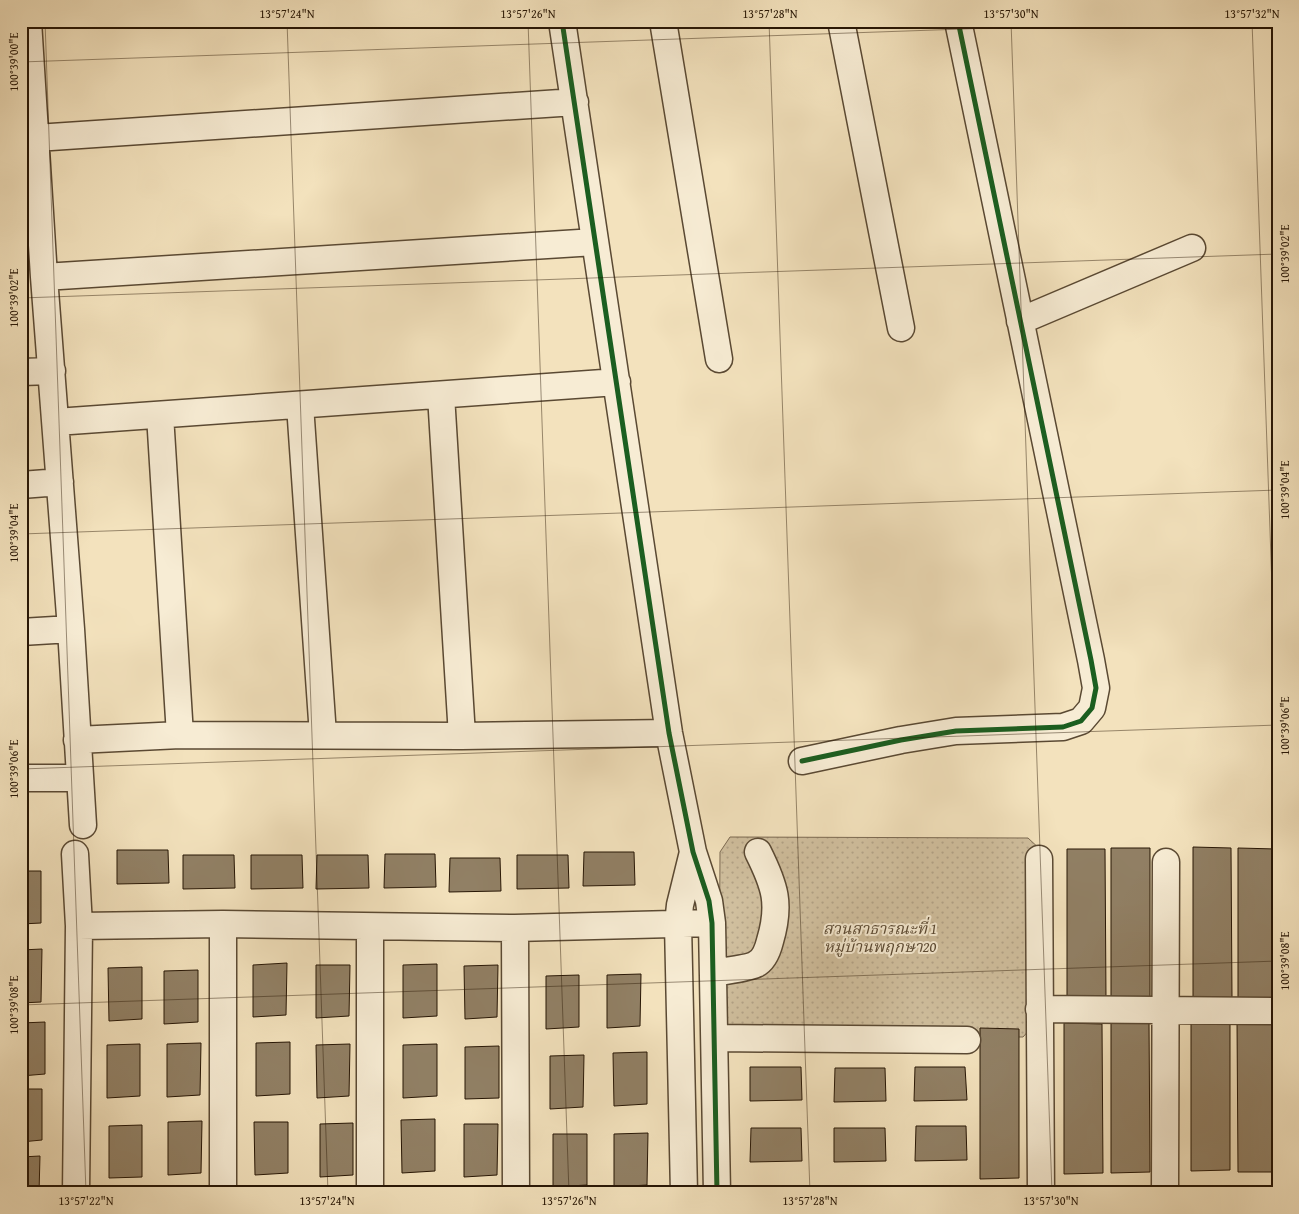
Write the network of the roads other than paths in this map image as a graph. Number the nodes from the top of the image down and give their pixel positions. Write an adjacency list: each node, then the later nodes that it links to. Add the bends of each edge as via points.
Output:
1 (28, 21): 6 (street)
2 (562, 21): 7 (street)
3 (663, 21): 15 (street)
4 (841, 21): 14 (street)
5 (958, 21): 13 (street)
6 (26, 52): 8 (street)
7 (575, 102): 8 (street); 10 (street)
8 (36, 138): 9 (street)
9 (30, 195): 12 (street)
10 (595, 242): 12 (street); 18 (street)
11 (1192, 248): 13 (street)
12 (44, 277): 16 (street)
13 (1020, 321): 32 (street, via 1091,660 1096,688 1092,708 1082,721 1064,727 956,731)
14 (901, 328)
15 (719, 359)
16 (52, 371): 17 (street); 22 (street)
17 (21, 372)
18 (617, 382): 19 (street); 27 (street)
19 (441, 395): 20 (street); 30 (street)
20 (300, 405): 21 (street); 28 (street)
21 (160, 415): 22 (street); 29 (street)
22 (56, 422): 23 (street)
23 (60, 482): 24 (street); 25 (street)
24 (21, 485)
25 (71, 629): 26 (street); 31 (street)
26 (21, 632)
27 (669, 733): 30 (street); 36 (street)
28 (323, 735): 29 (street); 30 (street)
29 (180, 736): 31 (street)
30 (462, 736)
31 (77, 740): 34 (street)
32 (802, 761)
33 (21, 778): 34 (street)
34 (80, 778): 35 (street)
35 (83, 825)
36 (693, 852): 41 (street, via 709,901); 43 (street)
37 (758, 852): 47 (street, via 770,875 776,898 776,920 767,951 756,964)
38 (75, 854): 44 (street)
39 (1039, 859): 48 (street)
40 (1166, 862): 49 (street)
41 (712, 923): 43 (street); 47 (street)
42 (223, 924): 44 (street); 45 (street); 54 (street)
43 (678, 924): 46 (street); 57 (street)
44 (79, 926): 53 (street)
45 (370, 926): 46 (street); 55 (street)
46 (515, 928): 56 (street)
47 (714, 973): 51 (street)
48 (1039, 1009): 49 (street); 59 (street)
49 (1165, 1010): 50 (street); 60 (street)
50 (1278, 1011)
51 (715, 1038): 52 (street); 58 (street)
52 (967, 1040)
53 (76, 1193)
54 (223, 1193)
55 (370, 1193)
56 (516, 1193)
57 (684, 1193)
58 (717, 1193)
59 (1041, 1193)
60 (1164, 1193)

